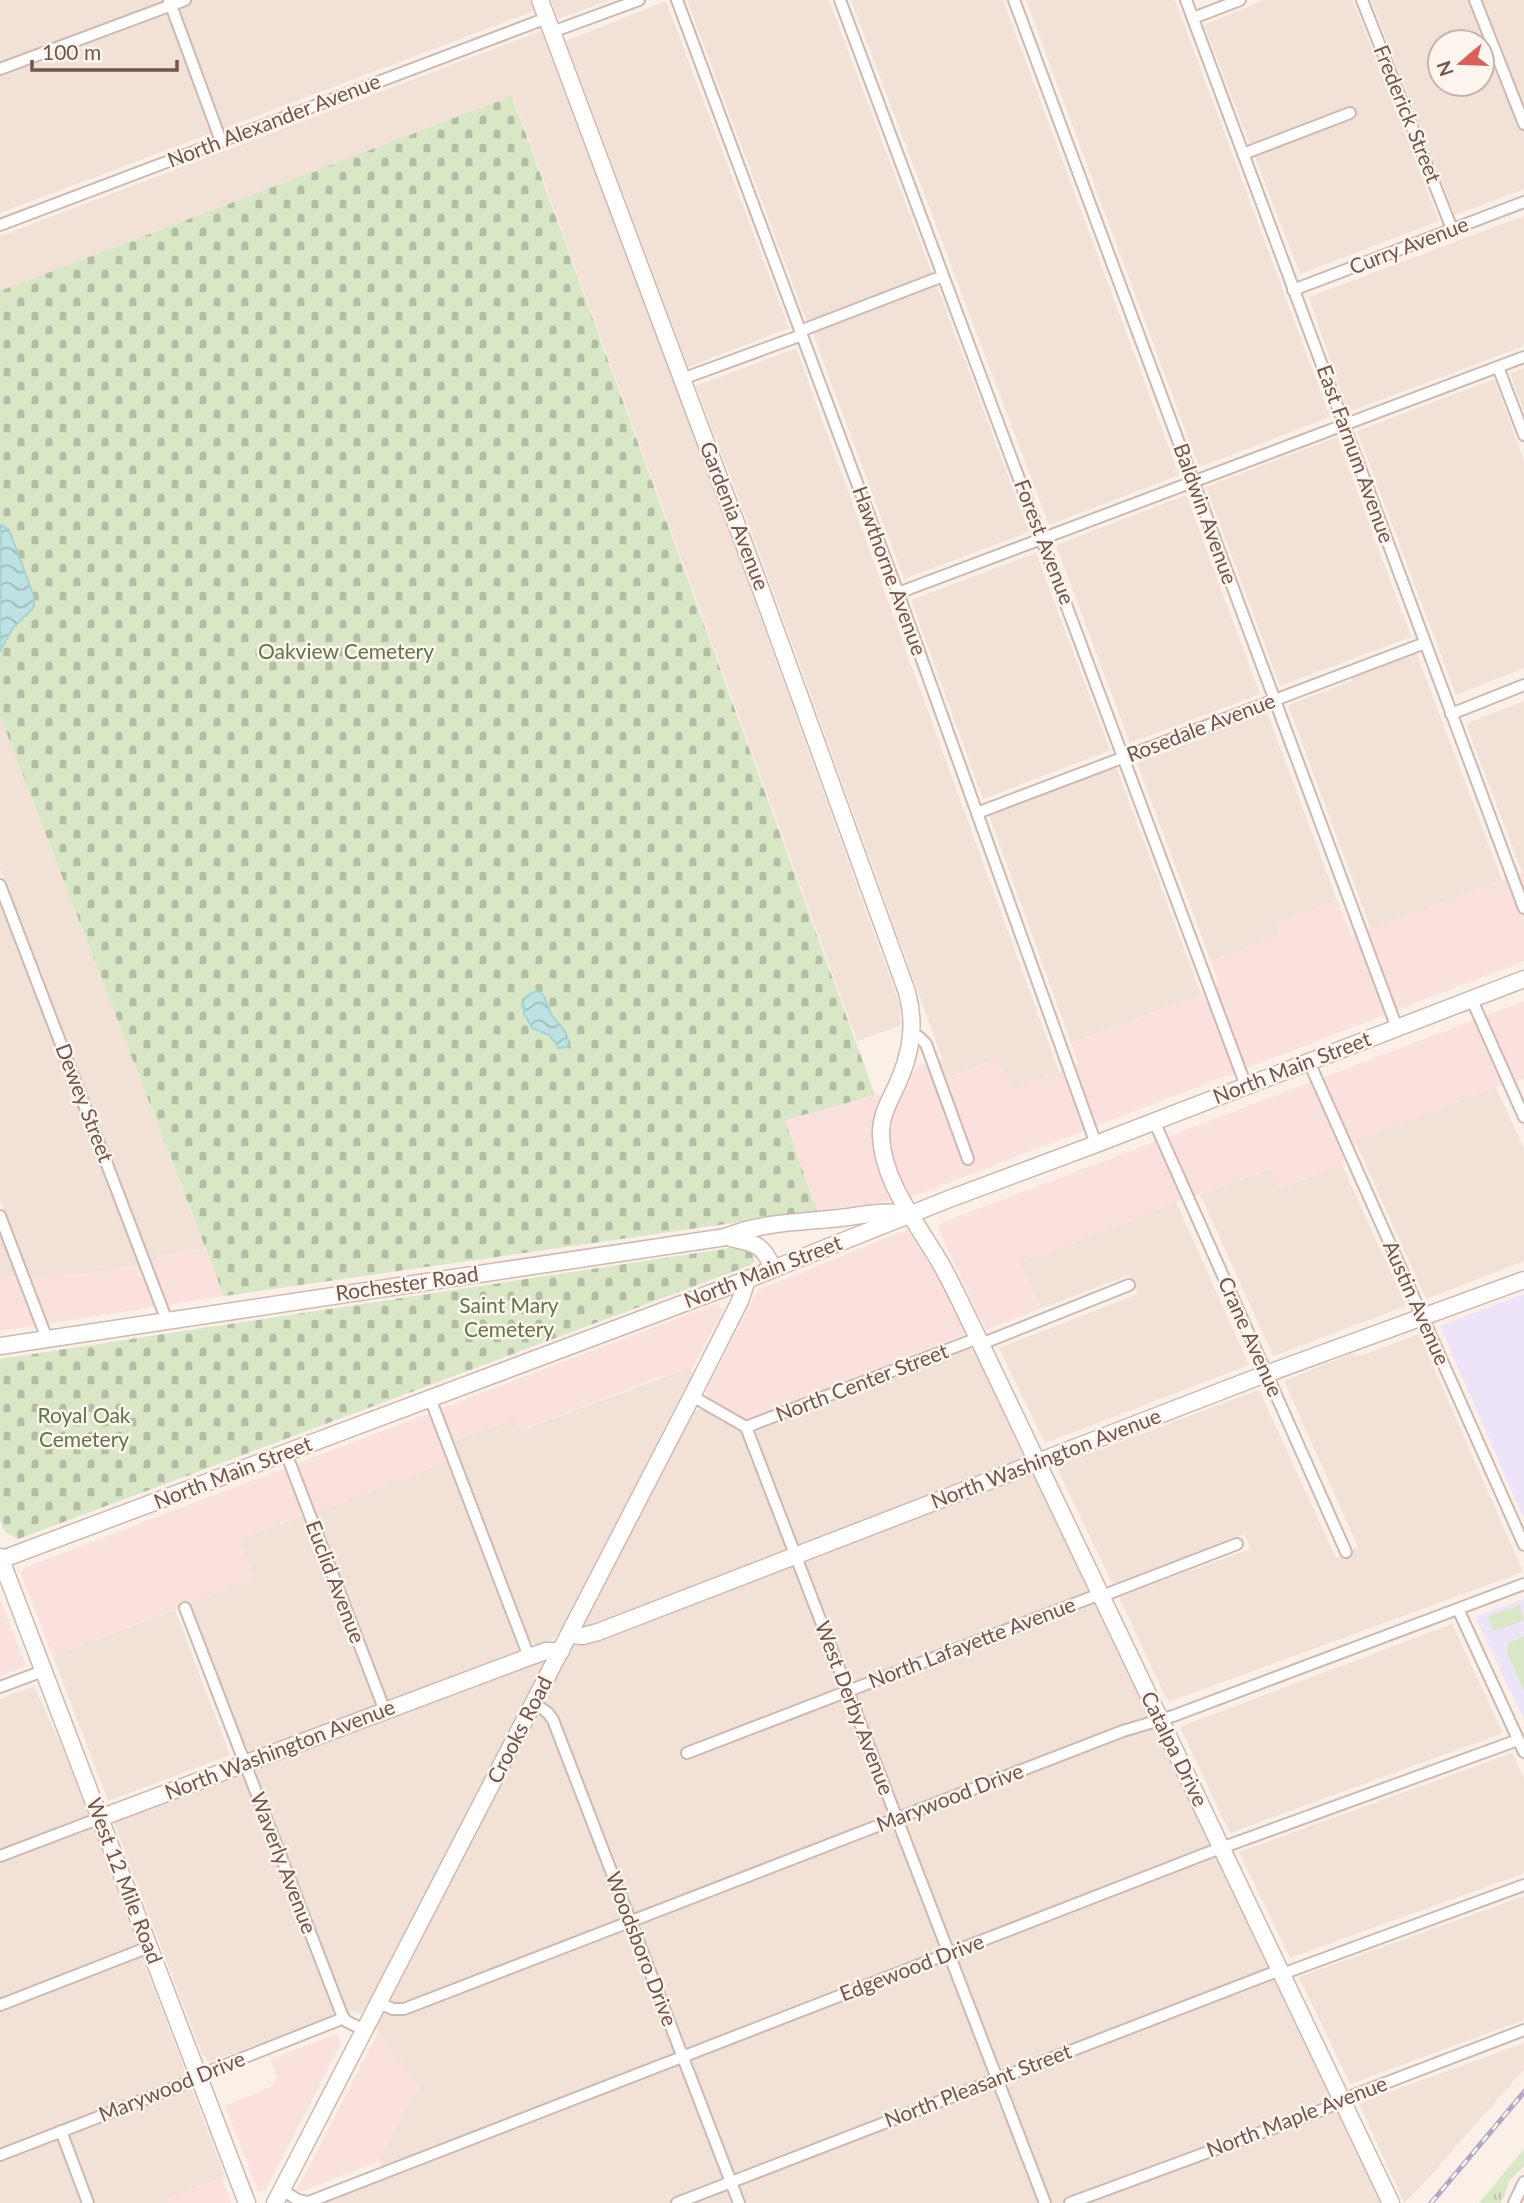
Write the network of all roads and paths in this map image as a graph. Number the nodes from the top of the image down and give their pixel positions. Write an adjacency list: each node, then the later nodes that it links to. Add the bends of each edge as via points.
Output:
1 (185, 0): 11 (street)
2 (540, 0): 13 (main road, Gardenia Avenue)
3 (639, 0): 13 (street, North Alexander Avenue)
4 (677, 0): 24 (street, Hawthorne Avenue)
5 (840, 0): 22 (street, Forest Avenue)
6 (1014, 0): 30 (street, Baldwin Avenue)
7 (1186, 0): 12 (street, East Farnum Avenue)
8 (1240, 0): 12 (street)
9 (1362, 0): 21 (street, Frederick Street)
10 (1475, 0): 16 (street)
11 (170, 2): 14 (street); 17 (street)
12 (1192, 18): 18 (street, East Farnum Avenue)
13 (550, 25): 17 (street, North Alexander Avenue); 27 (main road, Gardenia Avenue)
14 (0, 69)
15 (1350, 113): 18 (street)
16 (1524, 124)
17 (222, 141): 20 (street, North Alexander Avenue)
18 (1243, 154): 23 (street, East Farnum Avenue)
19 (1524, 202): 21 (street, Curry Avenue)
20 (0, 225)
21 (1452, 229): 23 (street, Curry Avenue)
22 (943, 276): 24 (street); 31 (street, Forest Avenue)
23 (1293, 290): 28 (street, East Farnum Avenue)
24 (801, 333): 27 (street); 32 (street, Hawthorne Avenue)
25 (1524, 358): 26 (street)
26 (1499, 367): 28 (street); 29 (street)
27 (682, 379): 44 (main road, Gardenia Avenue, via 907,992)
28 (1344, 425): 30 (street); 33 (street, East Farnum Avenue)
29 (1524, 435)
30 (1193, 481): 31 (street); 35 (street, Baldwin Avenue)
31 (1043, 538): 32 (street); 37 (street, Forest Avenue)
32 (898, 593): 38 (street, Hawthorne Avenue)
33 (1425, 643): 35 (street, Rosedale Avenue); 36 (street, East Farnum Avenue)
34 (1524, 685): 36 (street)
35 (1274, 700): 37 (street, Rosedale Avenue); 43 (street, Baldwin Avenue)
36 (1451, 714): 40 (street, East Farnum Avenue)
37 (1124, 757): 38 (street, Rosedale Avenue); 46 (street, Forest Avenue)
38 (977, 813): 49 (street, Hawthorne Avenue)
39 (0, 885): 60 (street, Dewey Street)
40 (1524, 908)
41 (1524, 979): 42 (main road, North Main Street)
42 (1472, 1000): 43 (main road, North Main Street); 47 (street)
43 (1397, 1028): 45 (main road, North Main Street)
44 (913, 1035): 50 (street, Gardenia Avenue, via 926,1044); 51 (main road, Gardenia Avenue, via 885,1108 881,1133 895,1187)
45 (1308, 1062): 46 (main road, North Main Street); 59 (street, Austin Avenue)
46 (1246, 1086): 48 (main road, North Main Street)
47 (1524, 1117)
48 (1154, 1121): 49 (main road, North Main Street); 64 (street, Crane Avenue)
49 (1096, 1144): 51 (main road, North Main Street)
50 (968, 1159)
51 (911, 1214): 53 (main road, via 887,1211 783,1224); 54 (main road, North Main Street); 58 (main road, Gardenia Avenue)
52 (0, 1216): 61 (street)
53 (726, 1237): 54 (main road, Rochester Road, via 756,1244); 60 (main road, Rochester Road)
54 (773, 1269): 55 (main road)
55 (747, 1280): 65 (main road, Crooks Road); 66 (main road, North Main Street)
56 (1524, 1280): 59 (main road, North Washington Avenue)
57 (1129, 1285): 62 (street, North Center Street)
58 (957, 1296): 62 (main road, Catalpa Drive)
59 (1423, 1318): 64 (main road, North Washington Avenue); 71 (street, Austin Avenue)
60 (167, 1321): 61 (main road, Rochester Road)
61 (47, 1339): 63 (main road, Rochester Road)
62 (979, 1341): 67 (street, North Center Street); 69 (main road, Catalpa Drive)
63 (0, 1346)
64 (1266, 1373): 69 (main road, North Washington Avenue); 72 (street, Crane Avenue)
65 (692, 1396): 67 (street); 79 (main road, Crooks Road)
66 (430, 1398): 68 (main road, North Main Street); 81 (street)
67 (746, 1427): 73 (street, West Derby Avenue)
68 (286, 1453): 74 (main road, North Main Street); 86 (street, Euclid Avenue)
69 (1037, 1461): 73 (main road, North Washington Avenue); 76 (main road, Catalpa Drive)
70 (1237, 1544): 76 (street, North Lafayette Avenue)
71 (1524, 1545)
72 (1346, 1552)
73 (795, 1556): 79 (main road, North Washington Avenue, via 598,1632); 84 (street, West Derby Avenue)
74 (0, 1559): 82 (main road, West 12 Mile Road)
75 (1524, 1584): 78 (street, Marywood Drive)
76 (1101, 1595): 84 (street, North Lafayette Avenue); 87 (main road, Catalpa Drive)
77 (185, 1608): 91 (street, Waverly Avenue)
78 (1458, 1609): 87 (street, Marywood Drive); 88 (street)
79 (569, 1635): 80 (main road, Crooks Road)
80 (561, 1651): 81 (main road, North Washington Avenue); 85 (main road, Crooks Road)
81 (529, 1657): 86 (main road, North Washington Avenue)
82 (43, 1671): 83 (street); 92 (main road, West 12 Mile Road)
83 (0, 1687)
84 (848, 1691): 90 (street, North Lafayette Avenue); 93 (street, West Derby Avenue)
85 (534, 1703): 97 (street, Woodsboro Drive, via 553,1720); 101 (main road, Crooks Road)
86 (385, 1711): 91 (main road, North Washington Avenue)
87 (1160, 1719): 93 (street, Marywood Drive); 94 (main road, Catalpa Drive)
88 (1518, 1740): 89 (street); 94 (street, Edgewood Drive)
89 (1524, 1752)
90 (687, 1753)
91 (245, 1763): 92 (main road, North Washington Avenue); 103 (street, Waverly Avenue)
92 (100, 1818): 95 (street, North Washington Avenue); 98 (main road, West 12 Mile Road)
93 (897, 1819): 97 (street, Marywood Drive); 99 (street, West Derby Avenue)
94 (1222, 1848): 99 (street, Edgewood Drive); 100 (main road, Catalpa Drive)
95 (0, 1857)
96 (1524, 1885): 100 (street, North Pleasant Street)
97 (630, 1922): 101 (street, Marywood Drive, via 404,2009); 106 (street, Woodsboro Drive)
98 (149, 1947): 102 (street); 107 (main road, West 12 Mile Road)
99 (949, 1954): 106 (street, Edgewood Drive); 108 (street, West Derby Avenue)
100 (1281, 1972): 108 (street, North Pleasant Street); 109 (main road, Catalpa Drive)
101 (379, 2003): 104 (main road, Crooks Road)
102 (0, 2005)
103 (344, 2018): 104 (street); 107 (street, Marywood Drive)
104 (364, 2030): 114 (main road, Crooks Road)
105 (1524, 2030): 109 (street, North Maple Avenue)
106 (682, 2057): 112 (street, Woodsboro Drive); 115 (street, Edgewood Drive)
107 (199, 2077): 110 (street, Marywood Drive); 117 (main road, West 12 Mile Road)
108 (998, 2078): 112 (street, North Pleasant Street); 120 (street, West Derby Avenue)
109 (1342, 2101): 121 (street, North Maple Avenue); 122 (main road, Catalpa Drive)
110 (61, 2131): 111 (street, Marywood Drive); 116 (street)
111 (0, 2155)
112 (731, 2182): 118 (street, North Pleasant Street); 119 (street, Woodsboro Drive)
113 (1524, 2182): 123 (street)
114 (278, 2197): 115 (street, Edgewood Drive)
115 (307, 2202)
116 (88, 2203)
117 (247, 2203)
118 (677, 2203)
119 (739, 2203)
120 (1045, 2203)
121 (1070, 2203)
122 (1391, 2203)
123 (1514, 2203)

